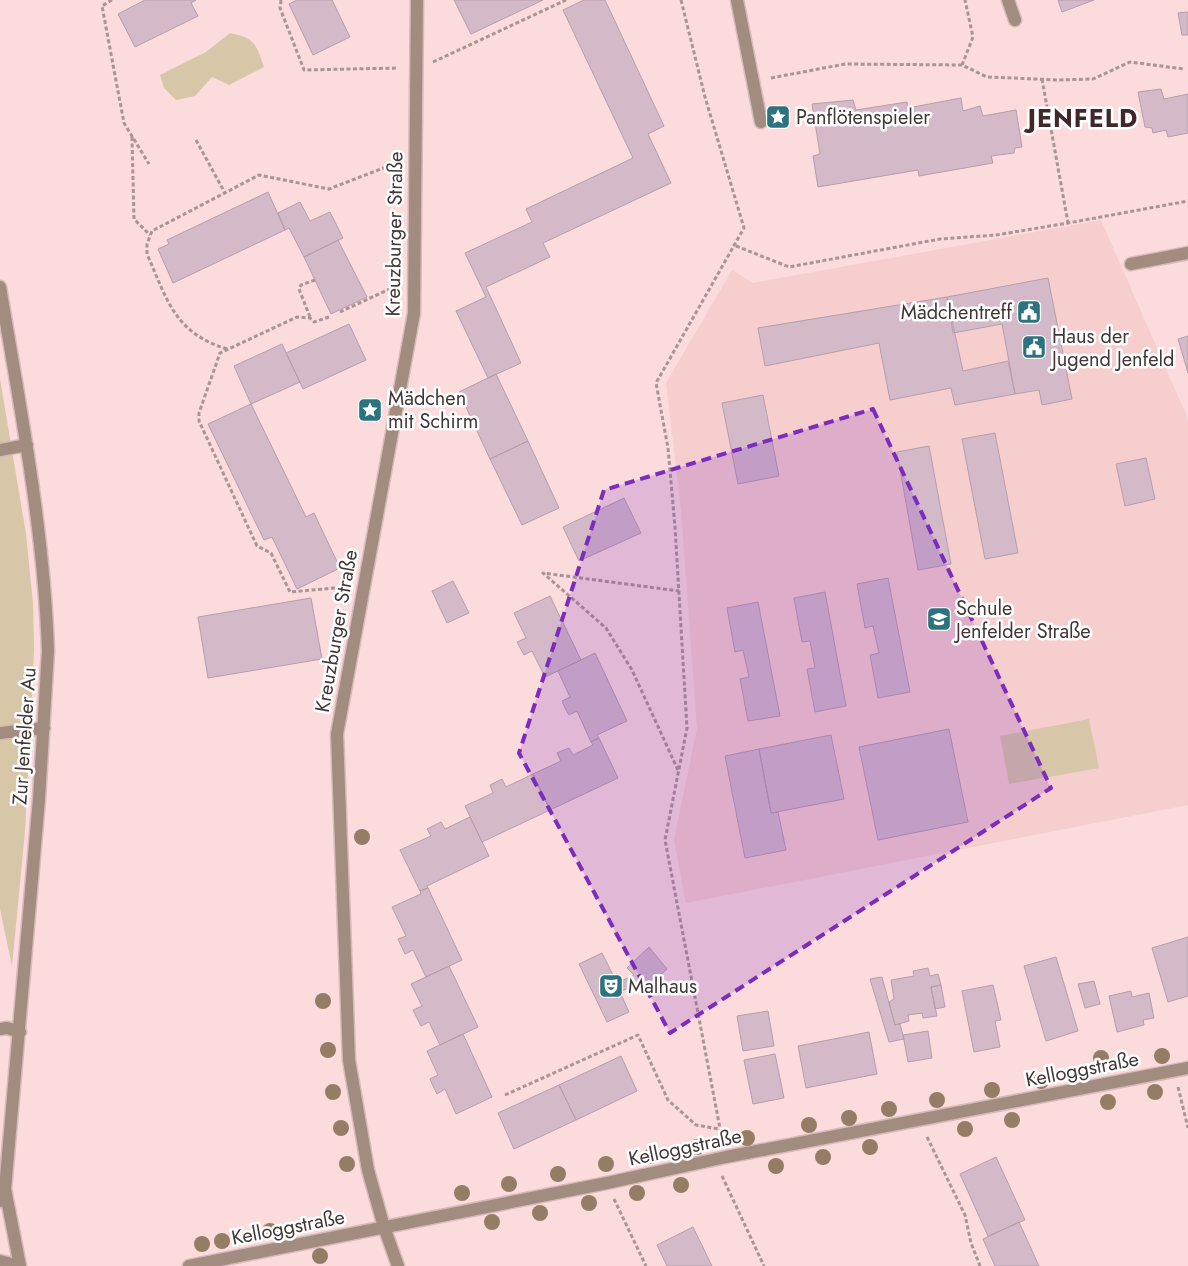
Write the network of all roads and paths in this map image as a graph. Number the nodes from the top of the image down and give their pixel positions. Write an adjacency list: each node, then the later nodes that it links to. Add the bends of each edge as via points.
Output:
1 (112, 0): 16 (path, via 102,6 124,124)
2 (281, 0): 11 (path, via 280,8 304,70)
3 (417, 0): 11 (street, Kreuzburger Straße)
4 (566, 0): 11 (path, via 445,58)
5 (681, 0): 24 (path, via 705,97 744,228)
6 (737, 0): 14 (street)
7 (965, 0): 10 (path, via 973,36)
8 (1008, 0): 9 (street)
9 (1015, 20)
10 (962, 65): 13 (path, via 987,77); 14 (path, via 845,64)
11 (416, 68): 18 (street, Kreuzburger Straße)
12 (1184, 69): 13 (path, via 1130,62 1093,79)
13 (1042, 79): 22 (path)
14 (753, 81): 15 (street)
15 (761, 122)
16 (132, 137): 19 (path); 23 (path, via 134,219)
17 (196, 140): 20 (path)
18 (414, 157): 20 (path, via 329,189 259,175); 27 (street, Kreuzburger Straße)
19 (149, 164)
20 (225, 193): 23 (path, via 152,231)
21 (1188, 201): 22 (path)
22 (1068, 223): 24 (path, via 940,239 789,267)
23 (150, 235): 33 (path, via 147,254 174,315 193,333)
24 (736, 246): 37 (path, via 656,382 668,448)
25 (1188, 253): 26 (street)
26 (1131, 264)
27 (414, 278): 30 (path); 36 (street, Kreuzburger Straße, via 414,313)
28 (315, 280): 32 (path, via 301,285 299,289)
29 (0, 287): 34 (street, Zur Jenfelder Au)
30 (340, 312)
31 (329, 317): 32 (path, via 319,322)
32 (310, 318): 33 (path, via 297,317)
33 (227, 349): 36 (path, via 216,360 199,421 257,546 271,553 290,592)
34 (26, 445): 35 (street); 38 (street, Zur Jenfelder Au, via 45,593 48,651)
35 (0, 450)
36 (364, 585): 52 (street, Kreuzburger Straße, via 337,744 349,1060 368,1170)
37 (679, 591): 40 (path, via 687,728); 40 (path, via 543,573 606,628 632,670)
38 (44, 728): 39 (street); 42 (street, Zur Jenfelder Au)
39 (0, 733)
40 (678, 771): 48 (path, via 665,840)
41 (0, 1029): 42 (street)
42 (20, 1032): 51 (street, Zur Jenfelder Au)
43 (1188, 1068): 44 (street, Kelloggstraße)
44 (1174, 1070): 46 (street, Kelloggstraße); 47 (path)
45 (505, 1095): 48 (path, via 638,1035 668,1100 696,1125)
46 (918, 1121): 49 (street, Kelloggstraße); 59 (path, via 965,1215)
47 (1188, 1128)
48 (719, 1129): 49 (path)
49 (720, 1158): 50 (street, Kelloggstraße); 58 (path)
50 (607, 1183): 52 (street, Kelloggstraße); 57 (path)
51 (2, 1195): 54 (street, Zur Jenfelder Au)
52 (384, 1227): 55 (street, Kelloggstraße); 56 (street, Kreuzburger Straße)
53 (0, 1261): 54 (street)
54 (20, 1266)
55 (189, 1266)
56 (398, 1266)
57 (646, 1266)
58 (764, 1266)
59 (980, 1266)

